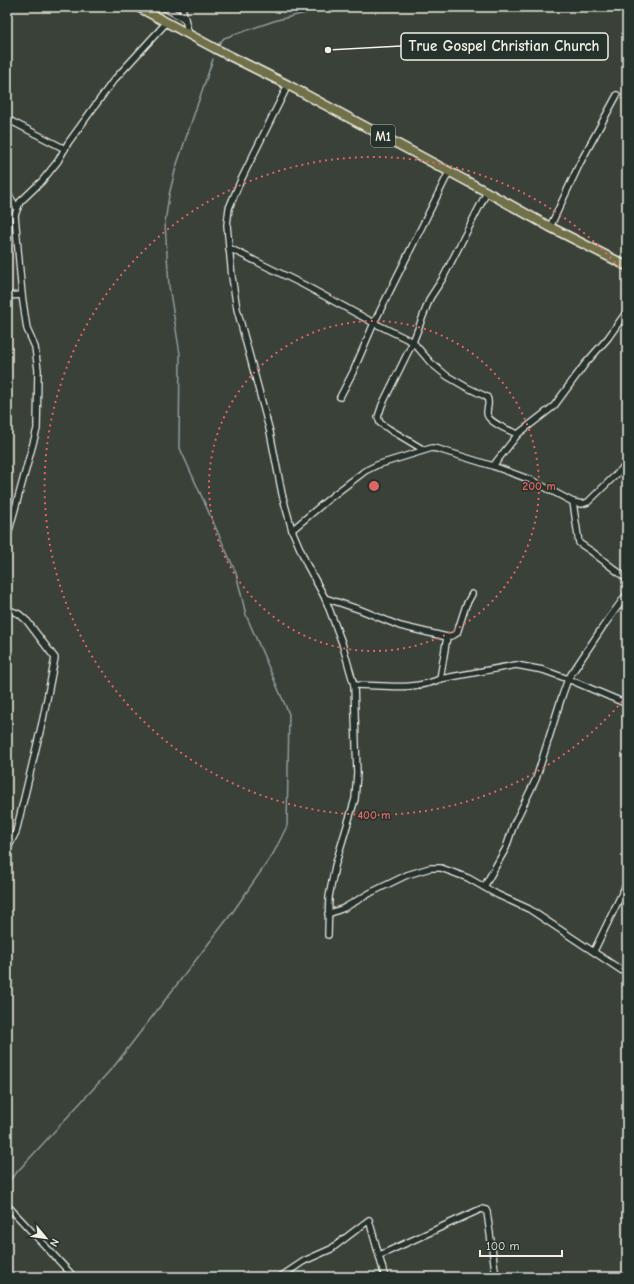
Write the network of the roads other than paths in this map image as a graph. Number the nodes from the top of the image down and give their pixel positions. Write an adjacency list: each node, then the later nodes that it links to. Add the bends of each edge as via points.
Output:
1 (138, 7): 5 (highway, M1)
2 (163, 7): 4 (street)
3 (182, 7): 4 (street)
4 (185, 19): 6 (street)
5 (167, 22): 6 (highway, M1); 10 (street, via 113,81)
6 (190, 35): 7 (highway, M1)
7 (288, 85): 11 (highway, M1); 16 (street, via 229,208)
8 (617, 95): 15 (street, via 580,163)
9 (7, 119): 10 (street)
10 (65, 149): 14 (street, via 42,181)
11 (449, 172): 13 (highway, M1); 21 (street)
12 (7, 192): 14 (street)
13 (488, 192): 15 (highway, M1); 22 (street, via 430,298)
14 (17, 208): 18 (street, via 15,215)
15 (550, 227): 17 (highway, M1)
16 (229, 248): 21 (street); 29 (street, via 237,309 270,432)
17 (627, 266)
18 (22, 295): 19 (street); 30 (street, via 27,329 34,347 38,370 38,429)
19 (7, 296)
20 (627, 311): 24 (street, via 554,406)
21 (374, 323): 22 (street); 23 (street)
22 (413, 342): 24 (street, via 431,363 447,376 487,397 488,418); 25 (street, via 378,417 384,426)
23 (340, 397)
24 (518, 434): 27 (street)
25 (424, 450): 27 (street, via 438,449); 29 (street, via 365,471)
26 (627, 464): 28 (street, via 588,502)
27 (493, 466): 28 (street, via 531,480)
28 (573, 502): 31 (street, via 579,543)
29 (292, 530): 34 (street)
30 (7, 538)
31 (627, 579)
32 (472, 594): 36 (street, via 457,633)
33 (627, 594): 38 (street)
34 (325, 598): 36 (street, via 400,626); 39 (street)
35 (7, 609): 41 (street, via 27,621 55,658 16,832)
36 (447, 636): 37 (street)
37 (440, 679): 38 (street, via 516,665 543,670); 39 (street, via 415,686)
38 (568, 679): 40 (street); 43 (street, via 536,779 514,824 506,848)
39 (354, 685): 44 (street, via 357,773 355,799 335,866)
40 (627, 704)
41 (7, 850)
42 (627, 883): 46 (street)
43 (484, 887): 44 (street, via 451,871 430,868 407,876); 46 (street, via 529,909)
44 (328, 914): 45 (street)
45 (328, 936)
46 (594, 951): 47 (street)
47 (627, 974)
48 (7, 1205): 50 (street)
49 (380, 1255): 51 (street, via 369,1220 331,1249 304,1261); 52 (street); 53 (street, via 483,1209 487,1212)
50 (74, 1277)
51 (280, 1277)
52 (385, 1277)
53 (496, 1277)

